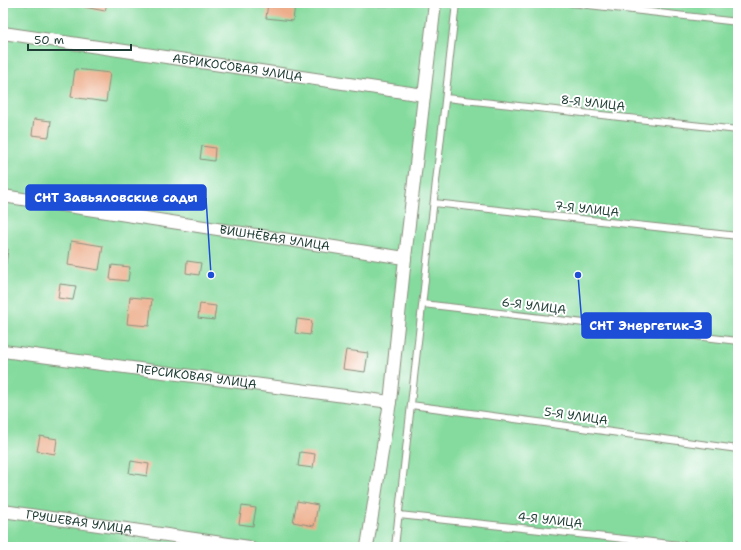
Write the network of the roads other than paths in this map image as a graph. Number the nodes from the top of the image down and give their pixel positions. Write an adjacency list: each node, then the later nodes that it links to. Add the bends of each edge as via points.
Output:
1 (435, 3): 6 (street)
2 (456, 3): 7 (lane)
3 (571, 3): 4 (lane)
4 (738, 22)
5 (3, 33): 6 (street, АБРИКОСОВАЯ УЛИЦА)
6 (424, 95): 12 (street)
7 (446, 98): 8 (lane, 8-Я УЛИЦА); 10 (lane)
8 (738, 130)
9 (3, 196): 12 (street, ВИШНЁВАЯ УЛИЦА)
10 (434, 203): 11 (lane, 7-Я УЛИЦА); 13 (lane)
11 (738, 236)
12 (405, 258): 16 (street)
13 (423, 304): 14 (lane, 6-Я УЛИЦА); 17 (lane)
14 (738, 341)
15 (3, 351): 16 (street, ПЕРСИКОВАЯ УЛИЦА)
16 (390, 402): 22 (street)
17 (411, 405): 18 (lane, 5-Я УЛИЦА); 20 (lane)
18 (738, 449)
19 (3, 511): 21 (street, ГРУШЕВАЯ УЛИЦА)
20 (399, 515): 23 (lane); 24 (lane, 4-Я УЛИЦА)
21 (250, 547)
22 (368, 547)
23 (395, 547)
24 (699, 547)

